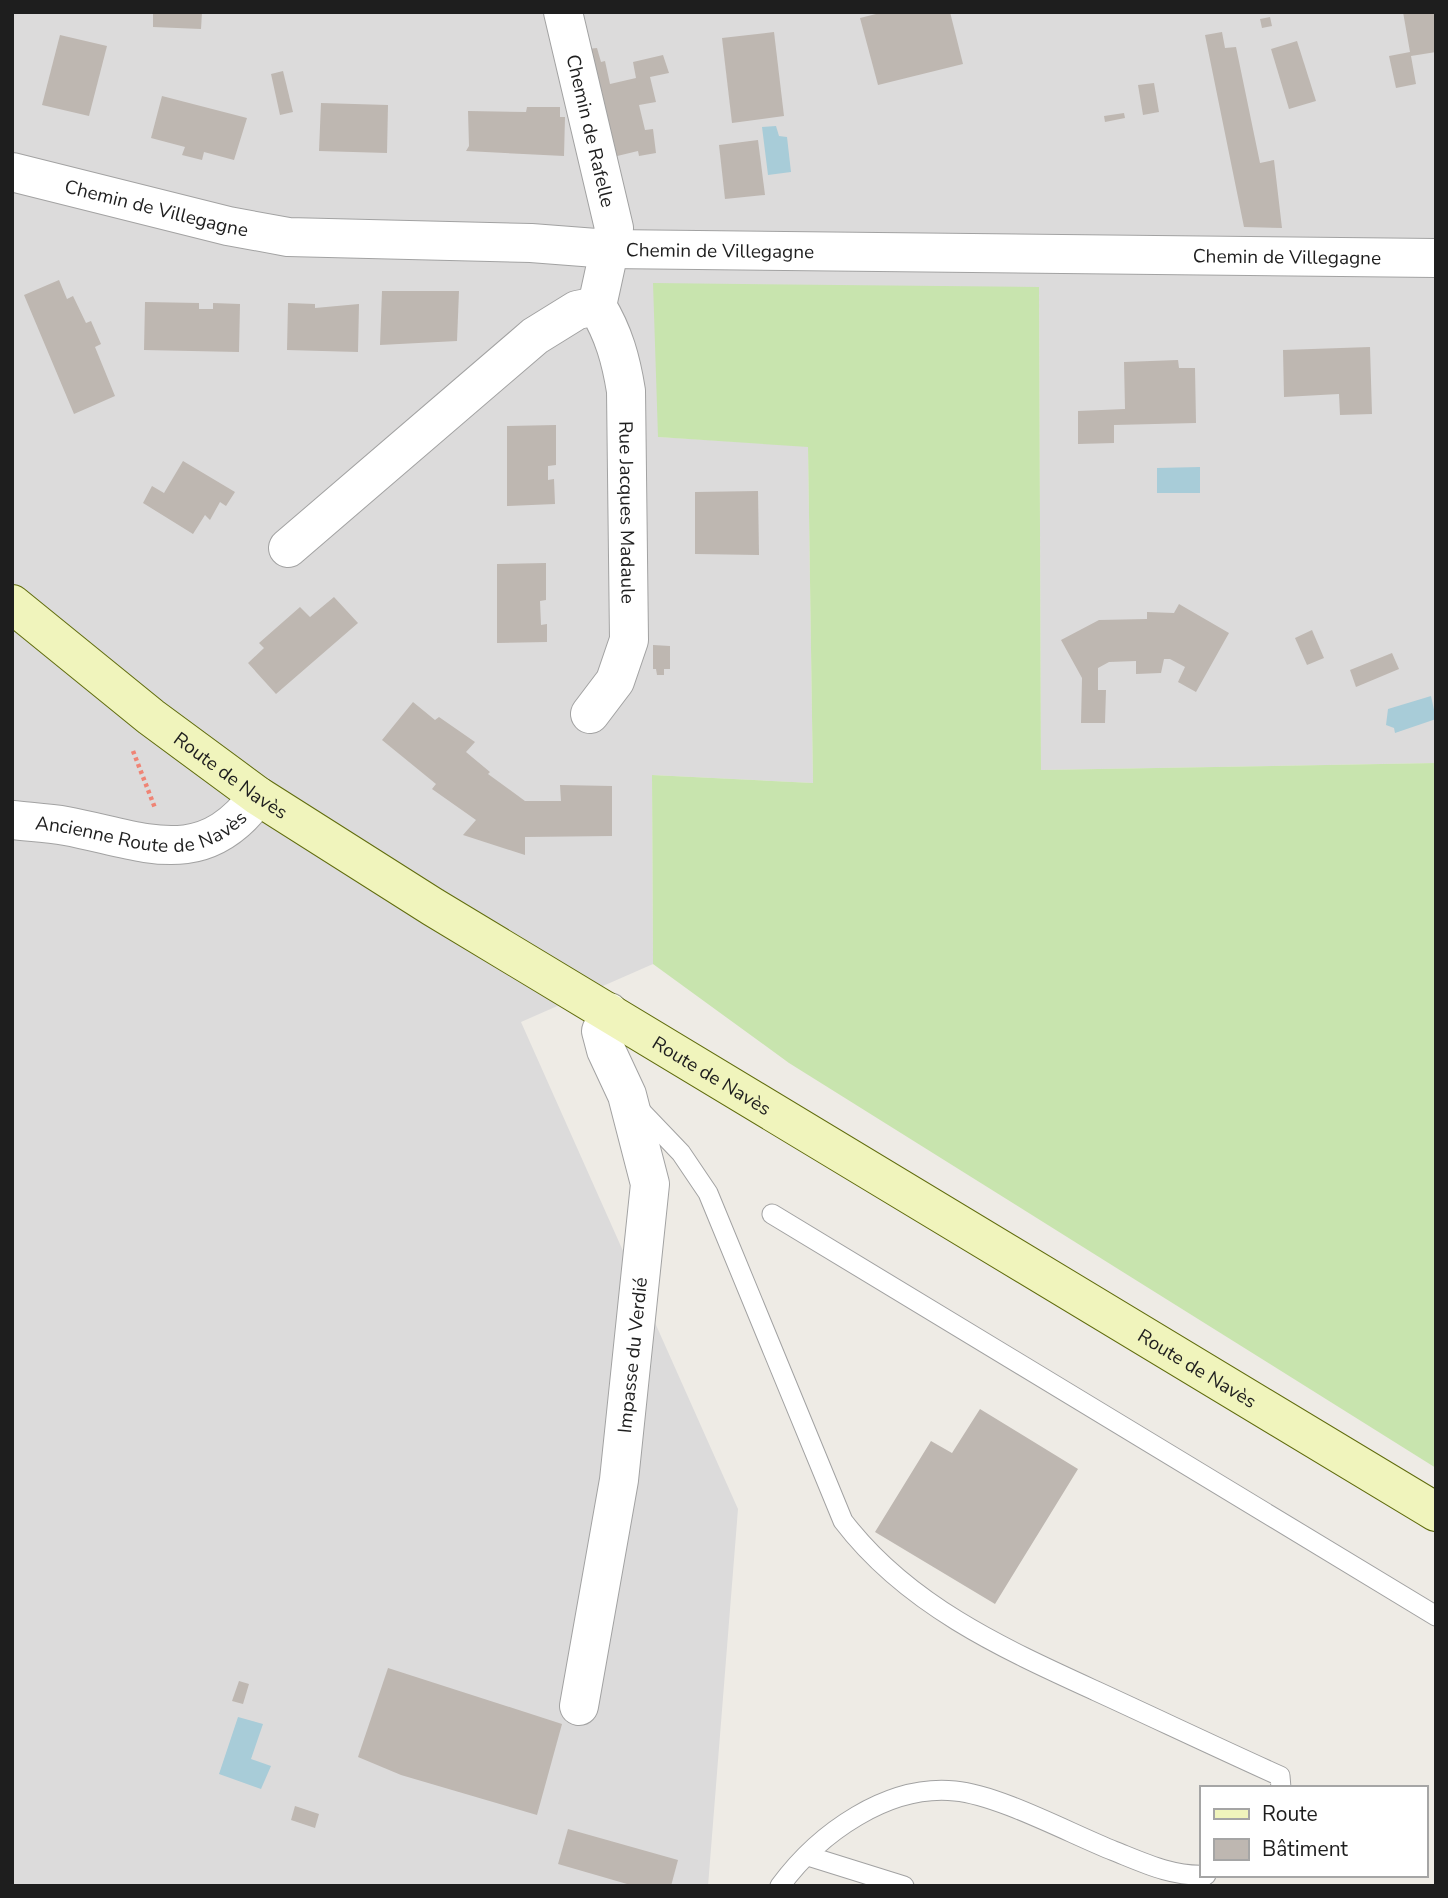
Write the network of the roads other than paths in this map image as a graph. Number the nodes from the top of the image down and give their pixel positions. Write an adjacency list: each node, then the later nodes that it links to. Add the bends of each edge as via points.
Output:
1 (563, 12): 3 (street, Chemin de Rafelle, via 614,228)
2 (12, 172): 3 (street, Chemin de Villegagne, via 278,235)
3 (609, 249): 4 (street, Chemin de Villegagne); 5 (street)
4 (1436, 258)
5 (597, 306): 6 (street, via 577,310 535,336); 8 (street, Rue Jacques Madaule, via 620,356 626,391 629,640 615,681)
6 (288, 548)
7 (12, 604): 9 (main road, Route de Navès, via 151,717)
8 (590, 715)
9 (258, 796): 10 (street, Ancienne Route de Navès, via 230,826 184,846 160,847 64,825); 11 (main road, Route de Navès)
10 (12, 820)
11 (609, 1012): 12 (street, Impasse du Verdié, via 601,1031); 14 (main road, Route de Navès)
12 (627, 1095): 16 (street, Impasse du Verdié, via 650,1184 618,1480); 17 (lane, via 681,1153 708,1193 843,1521 868,1553 926,1601 988,1641 1280,1776)
13 (772, 1214): 15 (lane)
14 (1436, 1512)
15 (1436, 1616)
16 (579, 1706)
17 (1281, 1786)
18 (808, 1856): 19 (lane, via 835,1830 906,1794 957,1791 1166,1871); 20 (lane); 21 (lane)
19 (1200, 1874)
20 (780, 1886)
21 (904, 1886)

